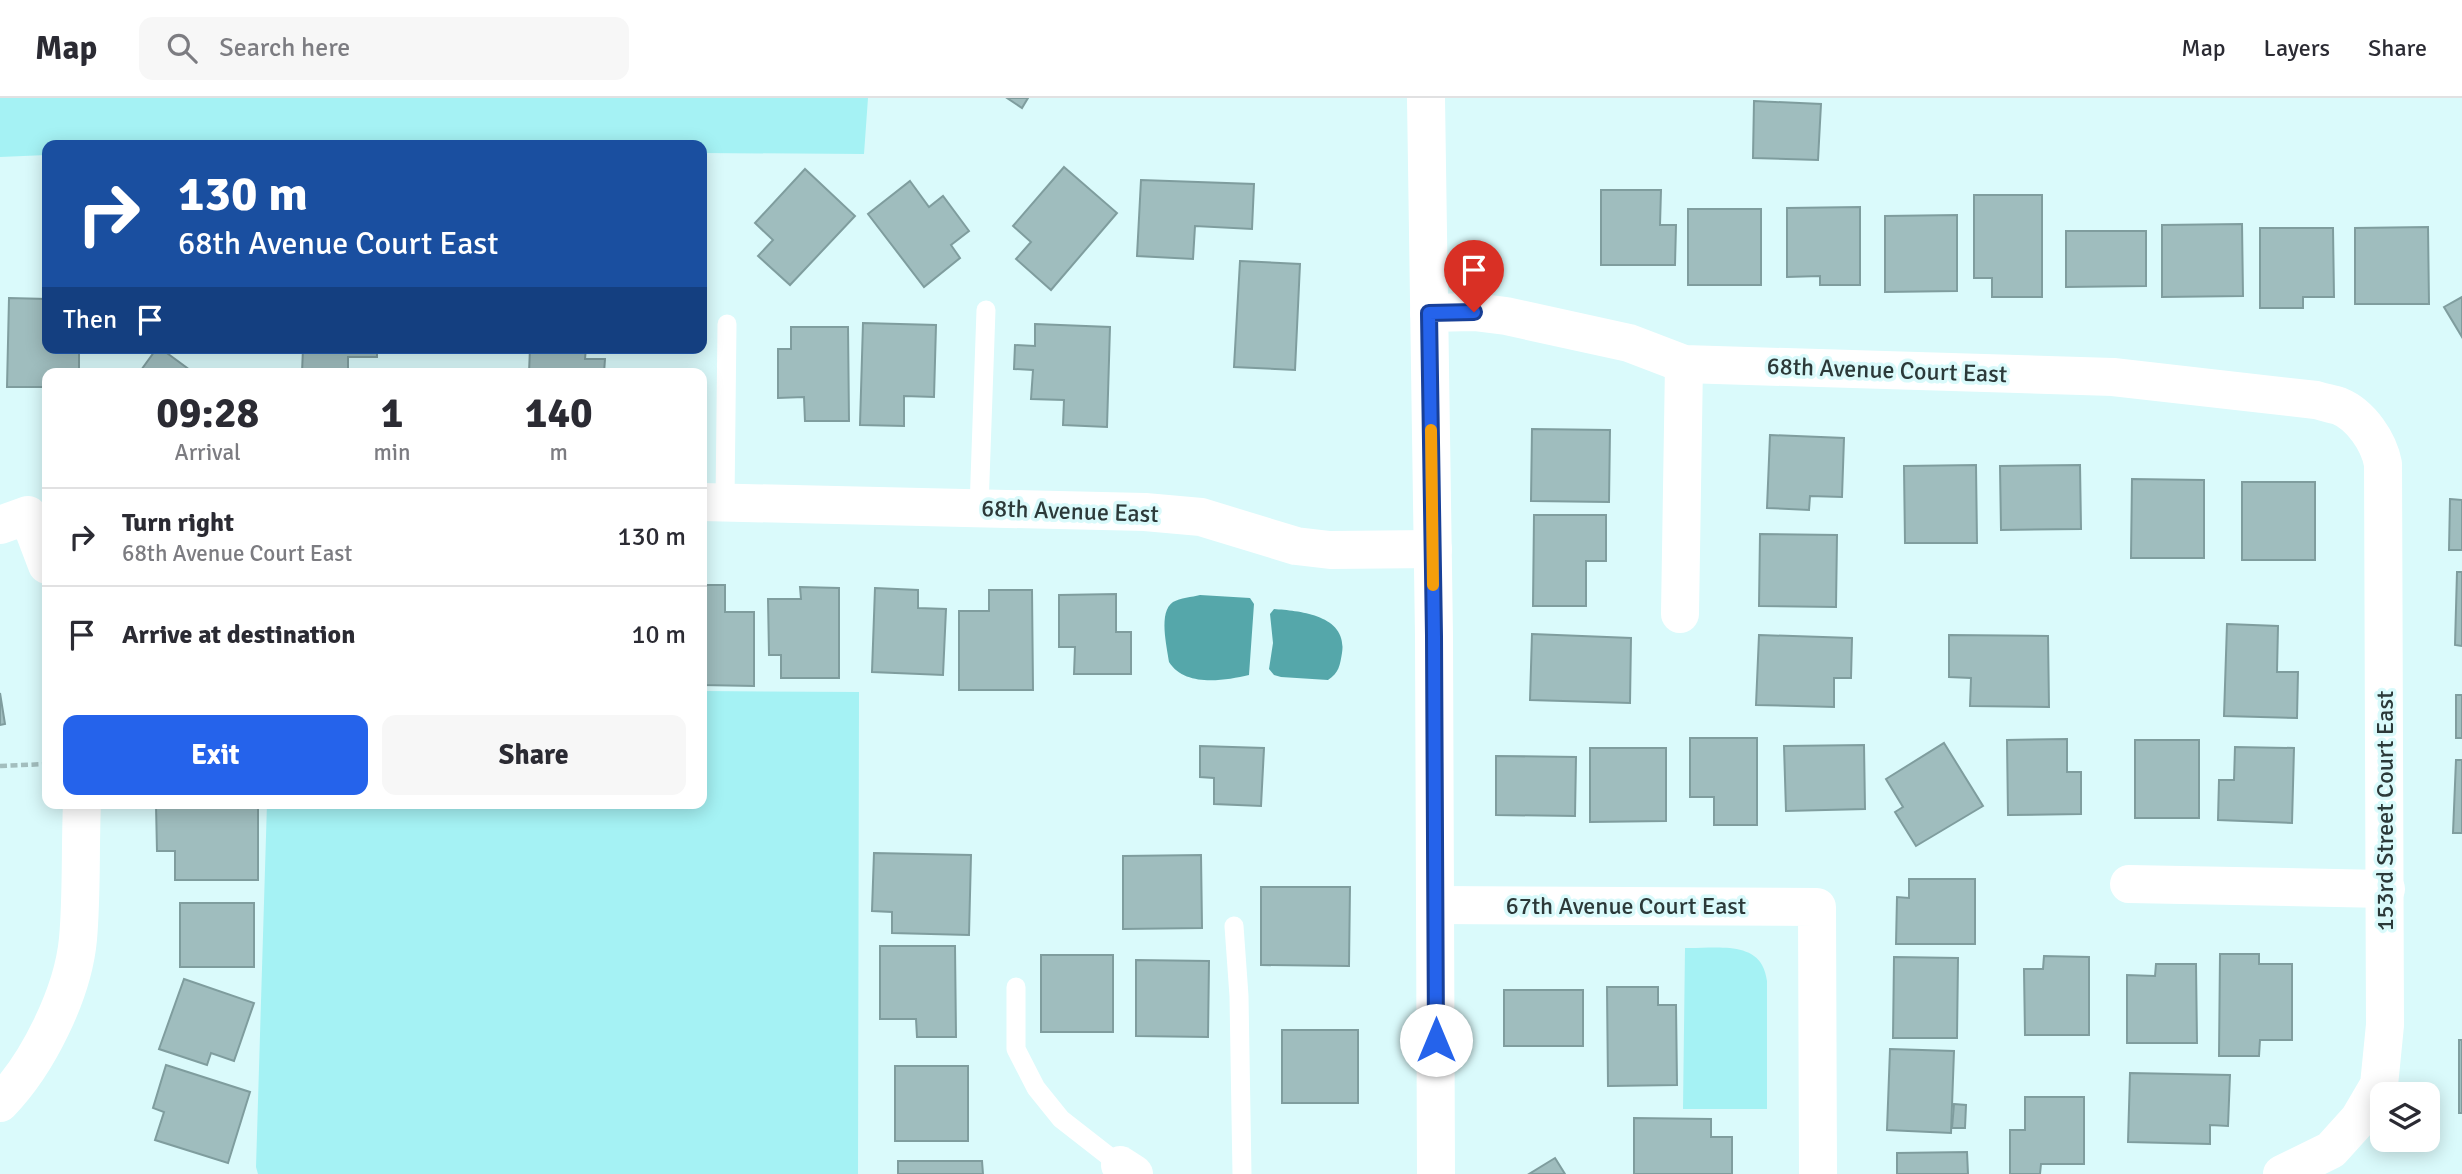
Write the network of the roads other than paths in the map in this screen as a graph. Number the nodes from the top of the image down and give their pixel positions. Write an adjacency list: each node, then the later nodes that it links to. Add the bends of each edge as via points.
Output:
1 (1426, 98): 3 (street)
2 (986, 310): 8 (lane)
3 (1429, 313): 5 (street, 68th Avenue Court East, via 1506,316 1629,343); 10 (street)
4 (727, 324): 7 (lane)
5 (1684, 363): 6 (street, 68th Avenue Court East, via 2113,377 2316,400); 12 (street)
6 (2348, 413): 15 (street, 153rd Street Court East, via 2368,430 2383,464)
7 (713, 502): 8 (street, 68th Avenue East)
8 (979, 508): 10 (street, 68th Avenue East, via 1146,512 1200,517 1296,547)
9 (14, 520): 11 (street)
10 (1433, 549): 16 (street)
11 (42, 558)
12 (1680, 614)
13 (82, 809): 19 (street, via 78,941 63,1001 40,1051)
14 (2129, 884): 15 (street)
15 (2386, 889): 24 (street, 153rd Street Court East, via 2385,1024 2379,1085 2359,1119 2331,1150)
16 (1435, 905): 22 (street); 23 (street, 67th Avenue Court East, via 1817,907)
17 (1234, 926): 21 (lane)
18 (1016, 987): 20 (lane, via 1016,1049 1036,1088 1061,1119)
19 (3, 1099)
20 (1122, 1171)
21 (1242, 1174)
22 (1436, 1174)
23 (1818, 1174)
24 (2282, 1174)

